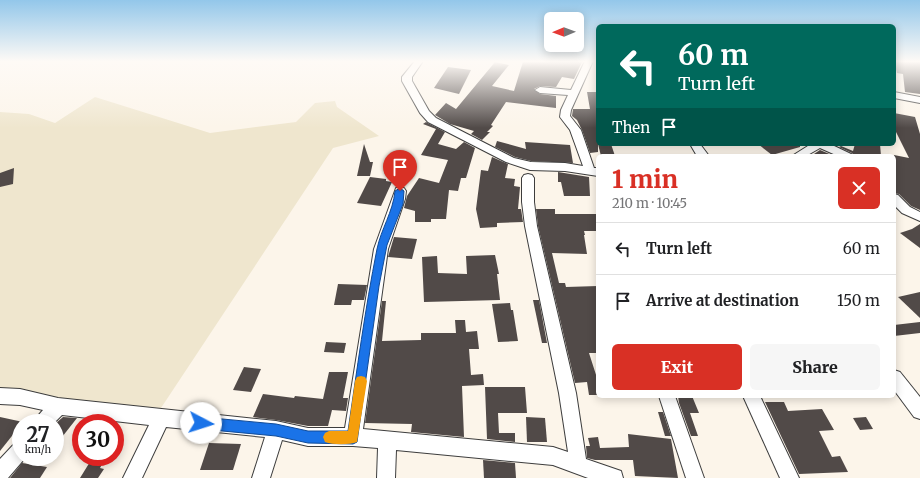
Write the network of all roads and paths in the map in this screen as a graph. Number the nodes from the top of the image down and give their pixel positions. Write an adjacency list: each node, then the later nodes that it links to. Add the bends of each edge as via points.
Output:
1 (408, 83): 11 (street, via 425,113 459,136 510,160 530,166)
2 (579, 83): 4 (street)
3 (540, 90): 4 (street)
4 (574, 93): 11 (street, via 565,117 573,124 580,145)
5 (896, 94): 6 (street)
6 (920, 100)
7 (816, 146): 9 (street)
8 (824, 146): 10 (street)
9 (802, 154)
10 (842, 154)
11 (594, 171)
12 (528, 178): 28 (street, via 527,195 576,433)
13 (400, 191): 25 (street, via 398,204 382,245 374,286)
14 (896, 200): 15 (street, via 906,210)
15 (920, 217)
16 (896, 380): 21 (street)
17 (0, 396): 20 (street, via 20,397)
18 (668, 398): 34 (street)
19 (752, 398): 35 (street)
20 (58, 406): 22 (street); 23 (street)
21 (920, 411)
22 (51, 414)
23 (161, 418): 24 (street); 30 (street)
24 (276, 430): 25 (street, via 308,437); 31 (street)
25 (353, 438): 26 (street)
26 (387, 440): 28 (street, via 553,456); 32 (street)
27 (12, 459): 29 (street)
28 (578, 465): 33 (street)
29 (0, 473)
30 (132, 478)
31 (261, 478)
32 (386, 478)
33 (614, 478)
34 (695, 478)
35 (790, 478)

